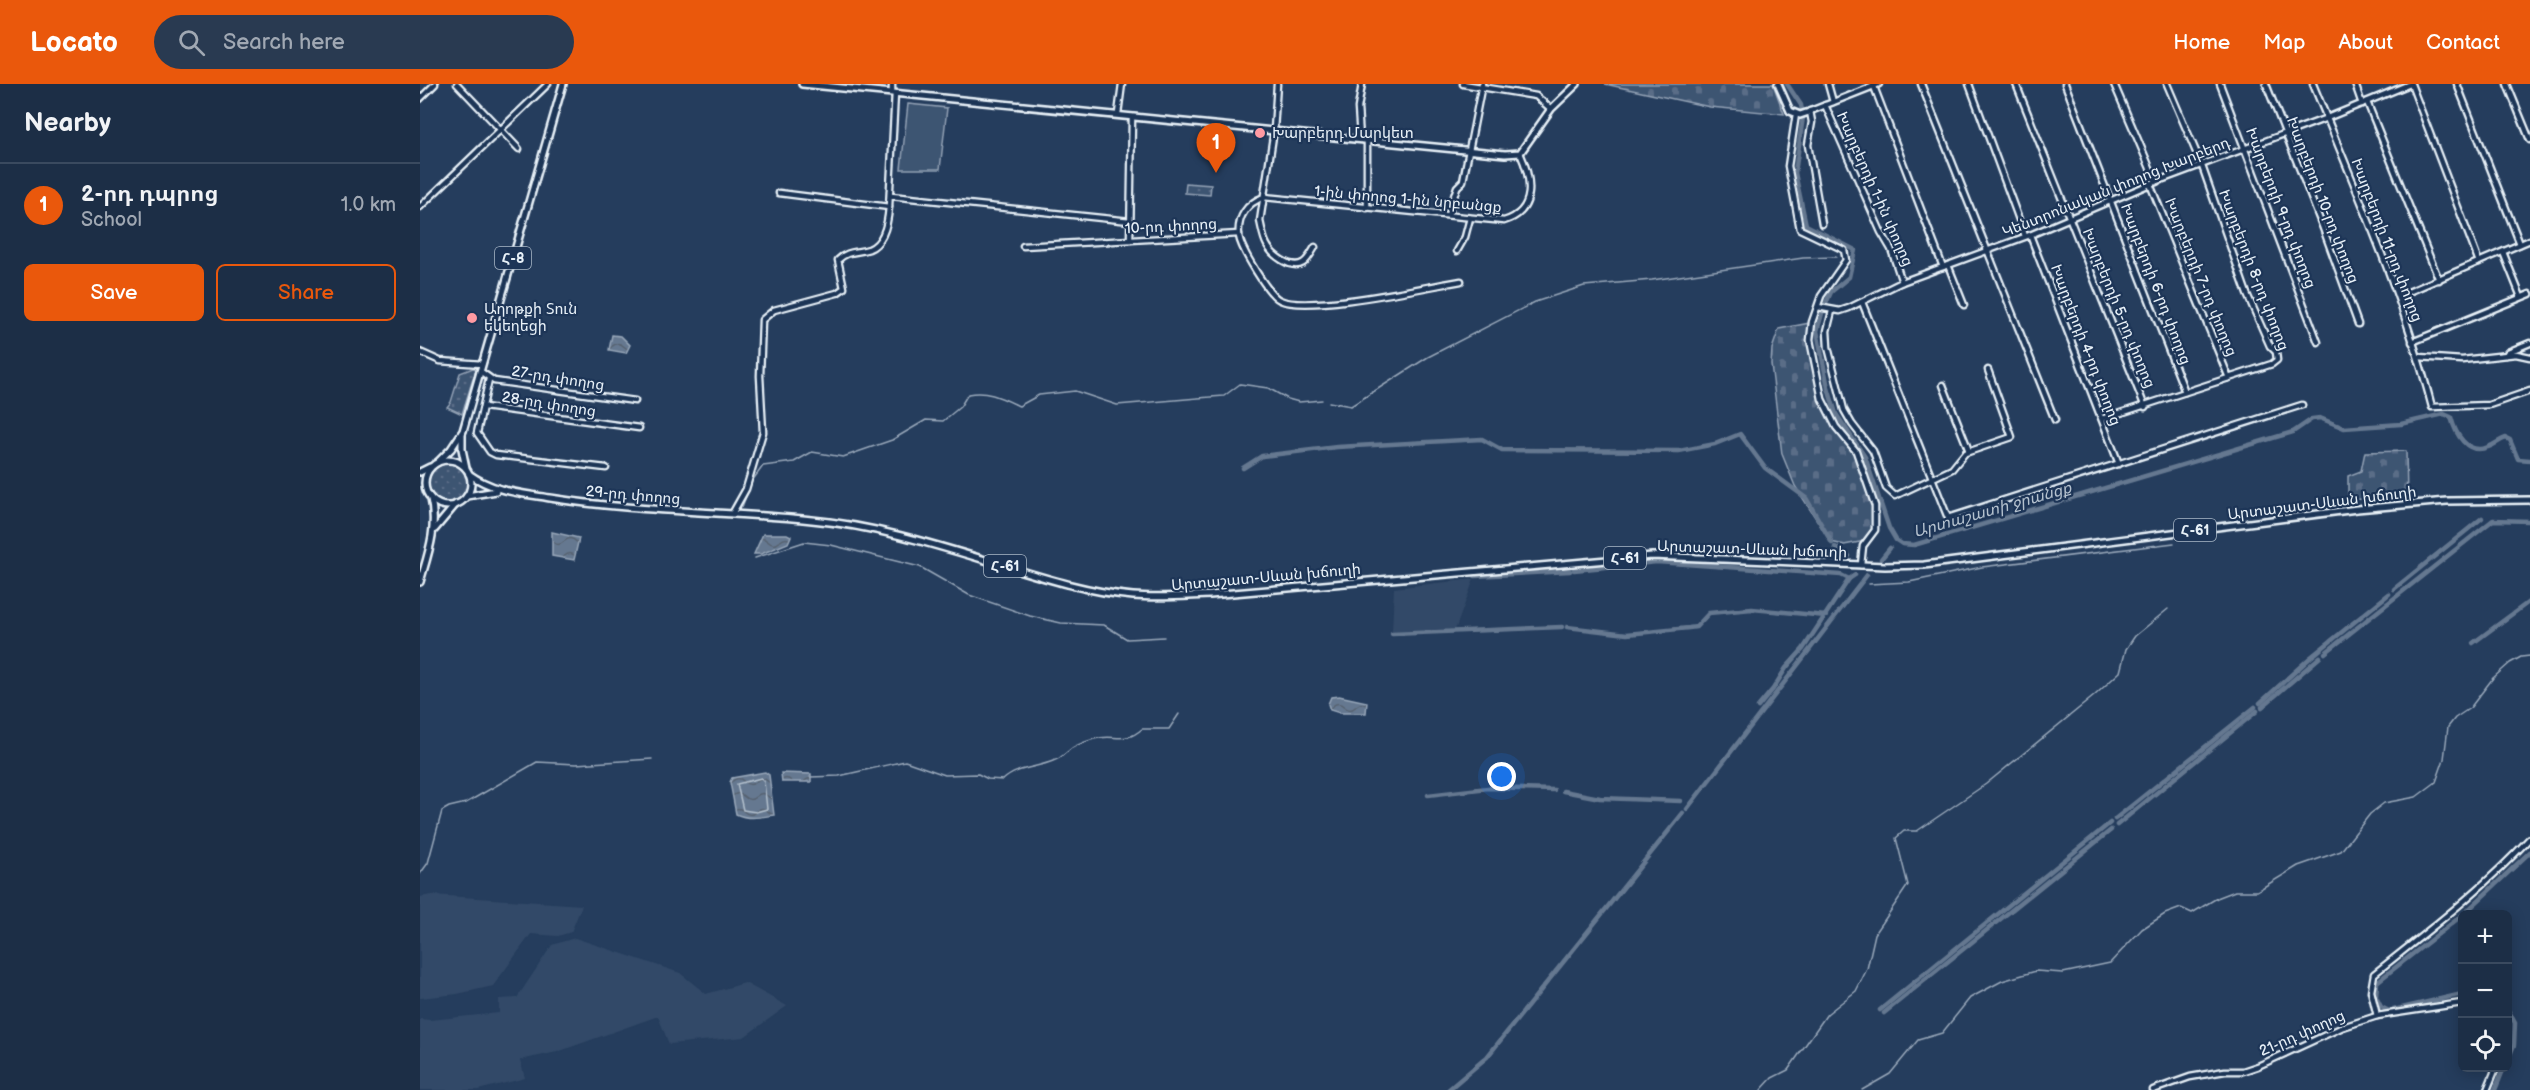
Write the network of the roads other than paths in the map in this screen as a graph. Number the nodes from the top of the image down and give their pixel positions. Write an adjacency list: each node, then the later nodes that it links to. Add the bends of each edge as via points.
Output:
1 (435, 84): 32 (street)
2 (458, 84): 41 (street)
3 (548, 84): 41 (street)
4 (563, 84): 94 (main road, Հ-8)
5 (802, 84): 27 (main road)
6 (892, 84): 31 (street)
7 (1122, 84): 38 (street)
8 (1277, 84): 42 (street)
9 (1362, 84): 44 (street, via 1358,108)
10 (1463, 84): 28 (street)
11 (1577, 84): 36 (main road)
12 (1778, 84): 37 (main road, via 1790,111)
13 (1828, 84): 33 (street, Խարբերդի 1-ին փողոց)
14 (1921, 84): 71 (street)
15 (1969, 84): 65 (street, Խարբերդի 4-րդ փողոց)
16 (2016, 84): 61 (street, Խարբերդի 5-րդ փողոց)
17 (2065, 84): 55 (street, Խարբերդի 6-րդ փողոց)
18 (2114, 84): 51 (street, Խարբերդի 7-րդ փողոց)
19 (2167, 84): 50 (street, Խարբերդի 8-րդ փողոց)
20 (2220, 84): 46 (street, Խարբերդի 9-րդ փողոց)
21 (2266, 84): 43 (street, Խարբերդի 10-րդ փողոց)
22 (2313, 84): 40 (street, Խարբերդի 11-րդ փողոց)
23 (2355, 84): 34 (street)
24 (2410, 84): 30 (street, Կենտրոնական փողոց Խարբերդ); 74 (street)
25 (2457, 84): 68 (street)
26 (2507, 84): 45 (street)
27 (829, 85): 31 (main road)
28 (1482, 85): 36 (street, via 1536,96); 48 (street)
29 (1876, 85): 33 (street); 75 (street)
30 (2401, 86): 34 (street, Կենտրոնական փողոց Խարբերդ)
31 (893, 93): 38 (main road); 53 (street)
32 (420, 99)
33 (1833, 102): 35 (street)
34 (2364, 103): 40 (street, Կենտրոնական փողոց Խարբերդ); 76 (street)
35 (1825, 105): 37 (street); 78 (street, Խարբերդի 1-ին փողոց, via 1891,249)
36 (1551, 109): 49 (main road)
37 (1803, 113): 63 (street, via 1812,122 1808,145); 84 (street, via 1788,166 1800,229 1844,250 1846,260 1821,296)
38 (1118, 114): 39 (main road)
39 (1132, 117): 42 (main road); 62 (street)
40 (2327, 118): 43 (street, Կենտրոնական փողոց Խարբերդ); 80 (street, Խարբերդի 11-րդ փողոց)
41 (500, 129): 47 (street); 56 (street)
42 (1274, 130): 44 (main road); 54 (street)
43 (2284, 133): 46 (street, Կենտրոնական փողոց Խարբերդ); 86 (street, Խարբերդի 10-րդ փողոց)
44 (1364, 139): 48 (main road); 58 (street)
45 (2530, 140)
46 (2246, 148): 50 (street, Կենտրոնական փողոց Խարբերդ); 87 (street, Խարբերդի 9-րդ փողոց)
47 (519, 149)
48 (1468, 149): 49 (main road); 59 (street, via 1463,181 1457,187)
49 (1520, 153): 60 (street, 1-ին փողոց 1-ին նրբանցք, via 1529,185 1526,207 1516,217 1504,221)
50 (2202, 166): 51 (street, Կենտրոնական փողոց Խարբերդ); 97 (street, Խարբերդի 8-րդ փողոց, via 2247,294 2276,352 2277,360 2272,364)
51 (2153, 183): 55 (street, Կենտրոնական փողոց Խարբերդ); 97 (street, Խարբերդի 7-րդ փողոց)
52 (779, 193): 57 (street)
53 (891, 196): 57 (street); 62 (street, 10-րդ փողոց)
54 (1264, 197): 58 (street, 1-ին փողոց 1-ին նրբանցք); 64 (street, via 1247,207); 70 (street, via 1260,221 1267,246 1276,256 1297,265)
55 (2112, 201): 61 (street, Կենտրոնական փողոց Խարբերդ); 101 (street, Խարբերդի 6-րդ փողոց)
56 (420, 207)
57 (889, 207): 124 (street, via 877,244 844,254 838,260 844,288 774,310 762,320 763,432 746,489)
58 (1367, 208): 59 (street, 1-ին փողոց 1-ին նրբանցք)
59 (1448, 215): 60 (street, 1-ին փողոց 1-ին նրբանցք)
60 (1470, 218): 72 (street)
61 (2070, 219): 65 (street, Կենտրոնական փողոց Խարբերդ); 105 (street, Խարբերդի 5-րդ փողոց)
62 (1130, 221): 66 (street)
63 (1822, 224)
64 (1239, 234): 66 (street, 10-րդ փողոց); 77 (street, 10-րդ փողոց, via 1242,247 1271,293 1289,303 1347,300)
65 (2028, 236): 71 (street, Կենտրոնական փողոց Խարբերդ); 106 (street, Խարբերդի 4-րդ փողոց)
66 (1130, 240): 69 (street, 10-րդ փողոց)
67 (2530, 240): 68 (street)
68 (2520, 244): 73 (street)
69 (1023, 246)
70 (1315, 247)
71 (1987, 250): 75 (street, Կենտրոնական փողոց Խարբերդ); 107 (street)
72 (1457, 251)
73 (2503, 252): 74 (street); 81 (street)
74 (2479, 262): 76 (street)
75 (1946, 266): 78 (street, Կենտրոնական փողոց Խարբերդ); 83 (street)
76 (2439, 280): 80 (street)
77 (1461, 281)
78 (1902, 282): 82 (street, Կենտրոնական փողոց Խարբերդ)
79 (2530, 294): 81 (street)
80 (2399, 296): 88 (street, Խարբերդի 11-րդ փողոց)
81 (2521, 297): 88 (street)
82 (1862, 302): 85 (street, Կենտրոնական փողոց Խարբերդ); 117 (street)
83 (1964, 305)
84 (1818, 307): 85 (street); 127 (street, via 1810,340 1822,399 1836,427 1856,451 1875,506 1875,530 1863,546)
85 (1832, 311): 117 (street, via 1828,347 1838,392 1852,424 1873,451 1886,488 1895,496)
86 (2358, 324)
87 (2318, 342)
88 (2412, 342): 92 (street, Խարբերդի 11-րդ փողոց)
89 (2530, 343): 91 (street)
90 (420, 352): 94 (street, via 440,361)
91 (2506, 355): 92 (street, via 2462,360); 93 (street)
92 (2419, 357): 100 (street, Խարբերդի 11-րդ փողոց, via 2432,407 2489,405)
93 (2530, 357)
94 (482, 364): 96 (main road, Հ-8)
95 (1988, 370): 110 (street, via 2012,437)
96 (480, 372): 98 (street, 27-րդ փողոց); 109 (main road, Հ-8)
97 (2229, 378): 101 (street, Խարբերդի 8-րդ փողոց)
98 (489, 379): 102 (street, 27-րդ փողոց); 104 (street, 28-րդ փողոց)
99 (1944, 385): 110 (street)
100 (2530, 391)
101 (2185, 392): 105 (street, Խարբերդի 8-րդ փողոց)
102 (635, 401)
103 (2302, 405): 112 (street)
104 (484, 407): 108 (street, 28-րդ փողոց); 114 (street, 29-րդ փողոց, via 477,433 490,452)
105 (2145, 407): 106 (street, Խարբերդի 8-րդ փողոց)
106 (2102, 419): 112 (street, Խարբերդի 4-րդ փողոց)
107 (2055, 420)
108 (639, 428)
109 (462, 431): 111 (main road, Հ-8); 115 (main road, Հ-8)
110 (1969, 451): 117 (street, via 1952,469)
111 (438, 462): 113 (main road); 115 (main road, via 454,461)
112 (2119, 464): 117 (street, via 1948,518)
113 (432, 467): 116 (main road); 120 (main road, via 426,477)
114 (606, 468)
115 (467, 471): 119 (main road, 29-րդ փողոց / Հ-61, via 486,486); 121 (main road, via 470,487)
116 (420, 472)
117 (1932, 479)
118 (420, 487): 120 (main road)
119 (500, 490): 121 (main road, 29-րդ փողոց / Հ-61); 124 (main road, 29-րդ փողոց / Հ-61, via 618,507)
120 (429, 495): 123 (main road, via 444,505); 126 (main road, via 434,512)
121 (466, 496): 123 (main road)
122 (2530, 500): 127 (main road, Արտաշատ-Սևան խճուղի / Հ-61, via 2395,505 1924,565)
123 (456, 504): 126 (main road)
124 (732, 514): 125 (main road, 29-րդ փողոց / Հ-61)
125 (764, 516): 127 (main road, Արտաշատ-Սևան խճուղի / Հ-61, via 856,526 904,536 1079,587 1155,597 1652,556)
126 (433, 533): 128 (main road)
127 (1861, 565)
128 (420, 582)
129 (2530, 838): 131 (street, via 2467,900 2374,974 2371,991)
130 (2458, 1004): 131 (street, 21-րդ փողոց)
131 (2377, 1016): 133 (street, 21-րդ փողոց, via 2243,1071 2190,1077)
132 (2494, 1072): 134 (street)
133 (2153, 1090)
134 (2487, 1090)

